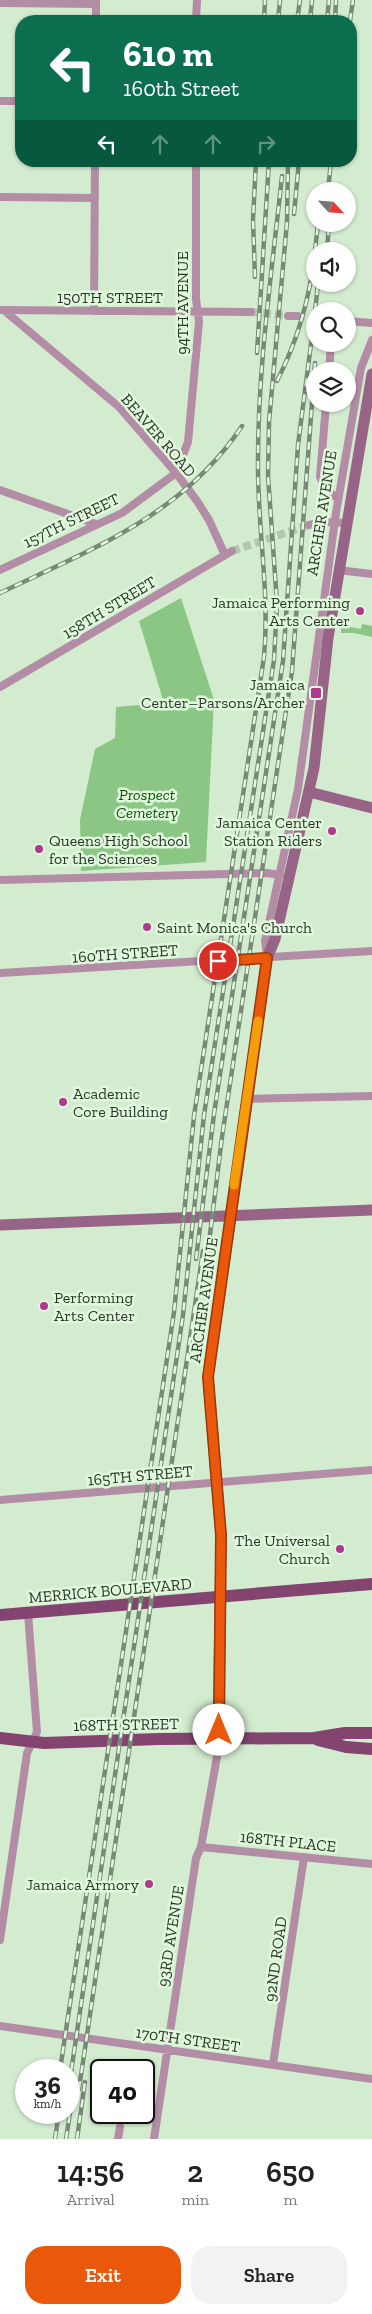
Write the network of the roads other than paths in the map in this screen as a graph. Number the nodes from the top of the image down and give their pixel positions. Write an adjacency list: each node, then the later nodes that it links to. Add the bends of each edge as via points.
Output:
1 (196, 0): 5 (street)
2 (96, 2): 3 (street); 4 (street)
3 (0, 3)
4 (96, 15)
5 (196, 15)
6 (0, 101): 7 (street)
7 (15, 101)
8 (95, 167): 11 (street)
9 (196, 167): 12 (street, 94TH AVENUE)
10 (0, 197): 11 (street)
11 (95, 198): 14 (street)
12 (198, 310): 14 (street, 150TH STREET); 15 (street, 150TH STREET); 23 (street, 94TH AVENUE, via 188,442)
13 (3, 311): 14 (street, 150TH STREET); 23 (street, BEAVER ROAD, via 119,407)
14 (94, 311)
15 (251, 312)
16 (288, 316): 17 (street)
17 (297, 316)
18 (356, 322): 19 (street)
19 (372, 323)
20 (372, 340): 25 (street, ARCHER AVENUE, via 361,368)
21 (372, 374): 26 (street, ARCHER AVENUE)
22 (325, 412): 25 (street, via 320,477)
23 (176, 473): 27 (street, 157TH STREET, via 122,513); 29 (street, BEAVER ROAD)
24 (0, 490): 27 (street)
25 (338, 500): 26 (street, ARCHER AVENUE)
26 (340, 523): 28 (street); 31 (street, ARCHER AVENUE); 34 (street, ARCHER AVENUE)
27 (96, 524): 30 (street, 157TH STREET)
28 (309, 525)
29 (228, 553): 33 (street, 158TH STREET)
30 (0, 570)
31 (338, 570): 32 (street); 34 (street, ARCHER AVENUE)
32 (372, 574)
33 (0, 687)
34 (304, 790): 35 (street); 36 (street, ARCHER AVENUE); 39 (street, ARCHER AVENUE, via 275,939)
35 (372, 808)
36 (280, 875): 37 (street, via 154,874); 39 (street, ARCHER AVENUE, via 265,941)
37 (0, 880)
38 (372, 951): 39 (street, 160TH STREET)
39 (267, 958): 40 (street, 160TH STREET); 42 (street, ARCHER AVENUE)
40 (0, 973)
41 (372, 1096): 42 (street)
42 (247, 1099): 44 (street, ARCHER AVENUE)
43 (372, 1210): 44 (street)
44 (231, 1216): 45 (street); 47 (street, ARCHER AVENUE, via 208,1377)
45 (0, 1225)
46 (372, 1470): 47 (street, 165TH STREET)
47 (216, 1482): 48 (street, 165TH STREET); 50 (street, ARCHER AVENUE, via 221,1535)
48 (0, 1500)
49 (372, 1584): 50 (main road, MERRICK BOULEVARD)
50 (220, 1597): 51 (main road, MERRICK BOULEVARD); 56 (street, ARCHER AVENUE)
51 (28, 1613): 52 (main road, MERRICK BOULEVARD); 57 (street, via 37,1732)
52 (0, 1615)
53 (372, 1733): 55 (main road, 168TH STREET)
54 (0, 1738): 57 (main road, 168TH STREET)
55 (314, 1738): 56 (main road, 168TH STREET); 58 (main road, 168TH STREET, via 346,1747)
56 (218, 1739): 57 (main road, 168TH STREET); 59 (street, 93RD AVENUE)
57 (32, 1743): 62 (street, via 26,1759)
58 (372, 1749)
59 (201, 1847): 60 (street, 168TH PLACE); 64 (street, 93RD AVENUE, via 196,1858)
60 (304, 1857): 61 (street, 168TH PLACE); 65 (street, 92ND ROAD)
61 (372, 1864)
62 (0, 1940)
63 (0, 2026): 64 (street, 170TH STREET)
64 (167, 2050): 65 (street, 170TH STREET); 69 (street, 93RD AVENUE)
65 (273, 2064): 66 (street, 170TH STREET)
66 (372, 2079)
67 (120, 2126): 68 (street)
68 (118, 2139)
69 (154, 2139)

